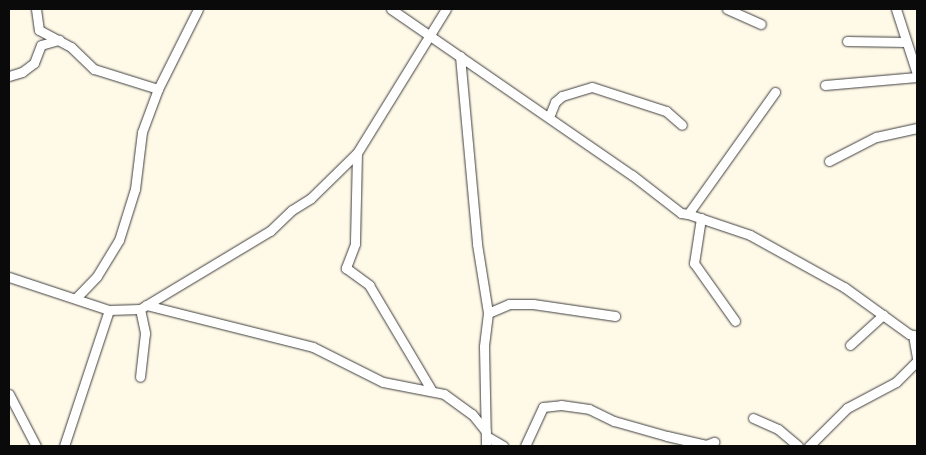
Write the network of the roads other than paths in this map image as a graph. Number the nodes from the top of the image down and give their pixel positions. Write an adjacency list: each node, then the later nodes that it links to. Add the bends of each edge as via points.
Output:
1 (36, 9): 9 (street, via 39,30)
2 (198, 9): 16 (street)
3 (391, 9): 8 (street)
4 (446, 9): 8 (street)
5 (727, 9): 7 (street)
6 (896, 9): 11 (street)
7 (761, 24)
8 (429, 33): 12 (street); 21 (street)
9 (60, 40): 13 (street, via 41,45 34,63); 16 (street, via 94,68)
10 (847, 41): 11 (street)
11 (906, 42): 14 (street)
12 (460, 56): 18 (street); 29 (street, via 477,244)
13 (9, 76)
14 (917, 76): 15 (street)
15 (825, 85)
16 (158, 88): 26 (street, via 142,132 135,189 124,228 113,253)
17 (775, 92): 23 (street)
18 (549, 117): 19 (street, via 555,102 562,96 592,87 666,112); 23 (street, via 681,213)
19 (682, 125)
20 (917, 128): 22 (street, via 876,137)
21 (357, 153): 27 (street, via 311,198 292,210 270,231); 37 (street, via 355,244 346,268 369,285)
22 (829, 161)
23 (688, 214): 24 (street)
24 (700, 218): 30 (street, via 750,235 844,287); 32 (street, via 694,263)
25 (9, 277): 26 (street)
26 (76, 298): 28 (street)
27 (143, 307): 28 (street); 36 (street); 37 (street, via 313,348 384,382)
28 (109, 310): 43 (street)
29 (488, 314): 31 (street, via 509,304 533,304); 40 (street, via 484,347)
30 (883, 315): 33 (street); 34 (street)
31 (616, 316)
32 (735, 321)
33 (915, 336): 35 (street)
34 (850, 345)
35 (917, 360): 48 (street, via 896,382 847,408)
36 (140, 378)
37 (432, 391): 40 (street, via 456,401)
38 (9, 394): 42 (street)
39 (753, 418): 47 (street, via 778,429)
40 (486, 434): 44 (street); 45 (street)
41 (714, 442): 46 (street, via 706,445 649,432 589,409 561,405 543,407)
42 (36, 446)
43 (64, 446)
44 (486, 446)
45 (503, 446)
46 (525, 446)
47 (798, 446)
48 (809, 446)

